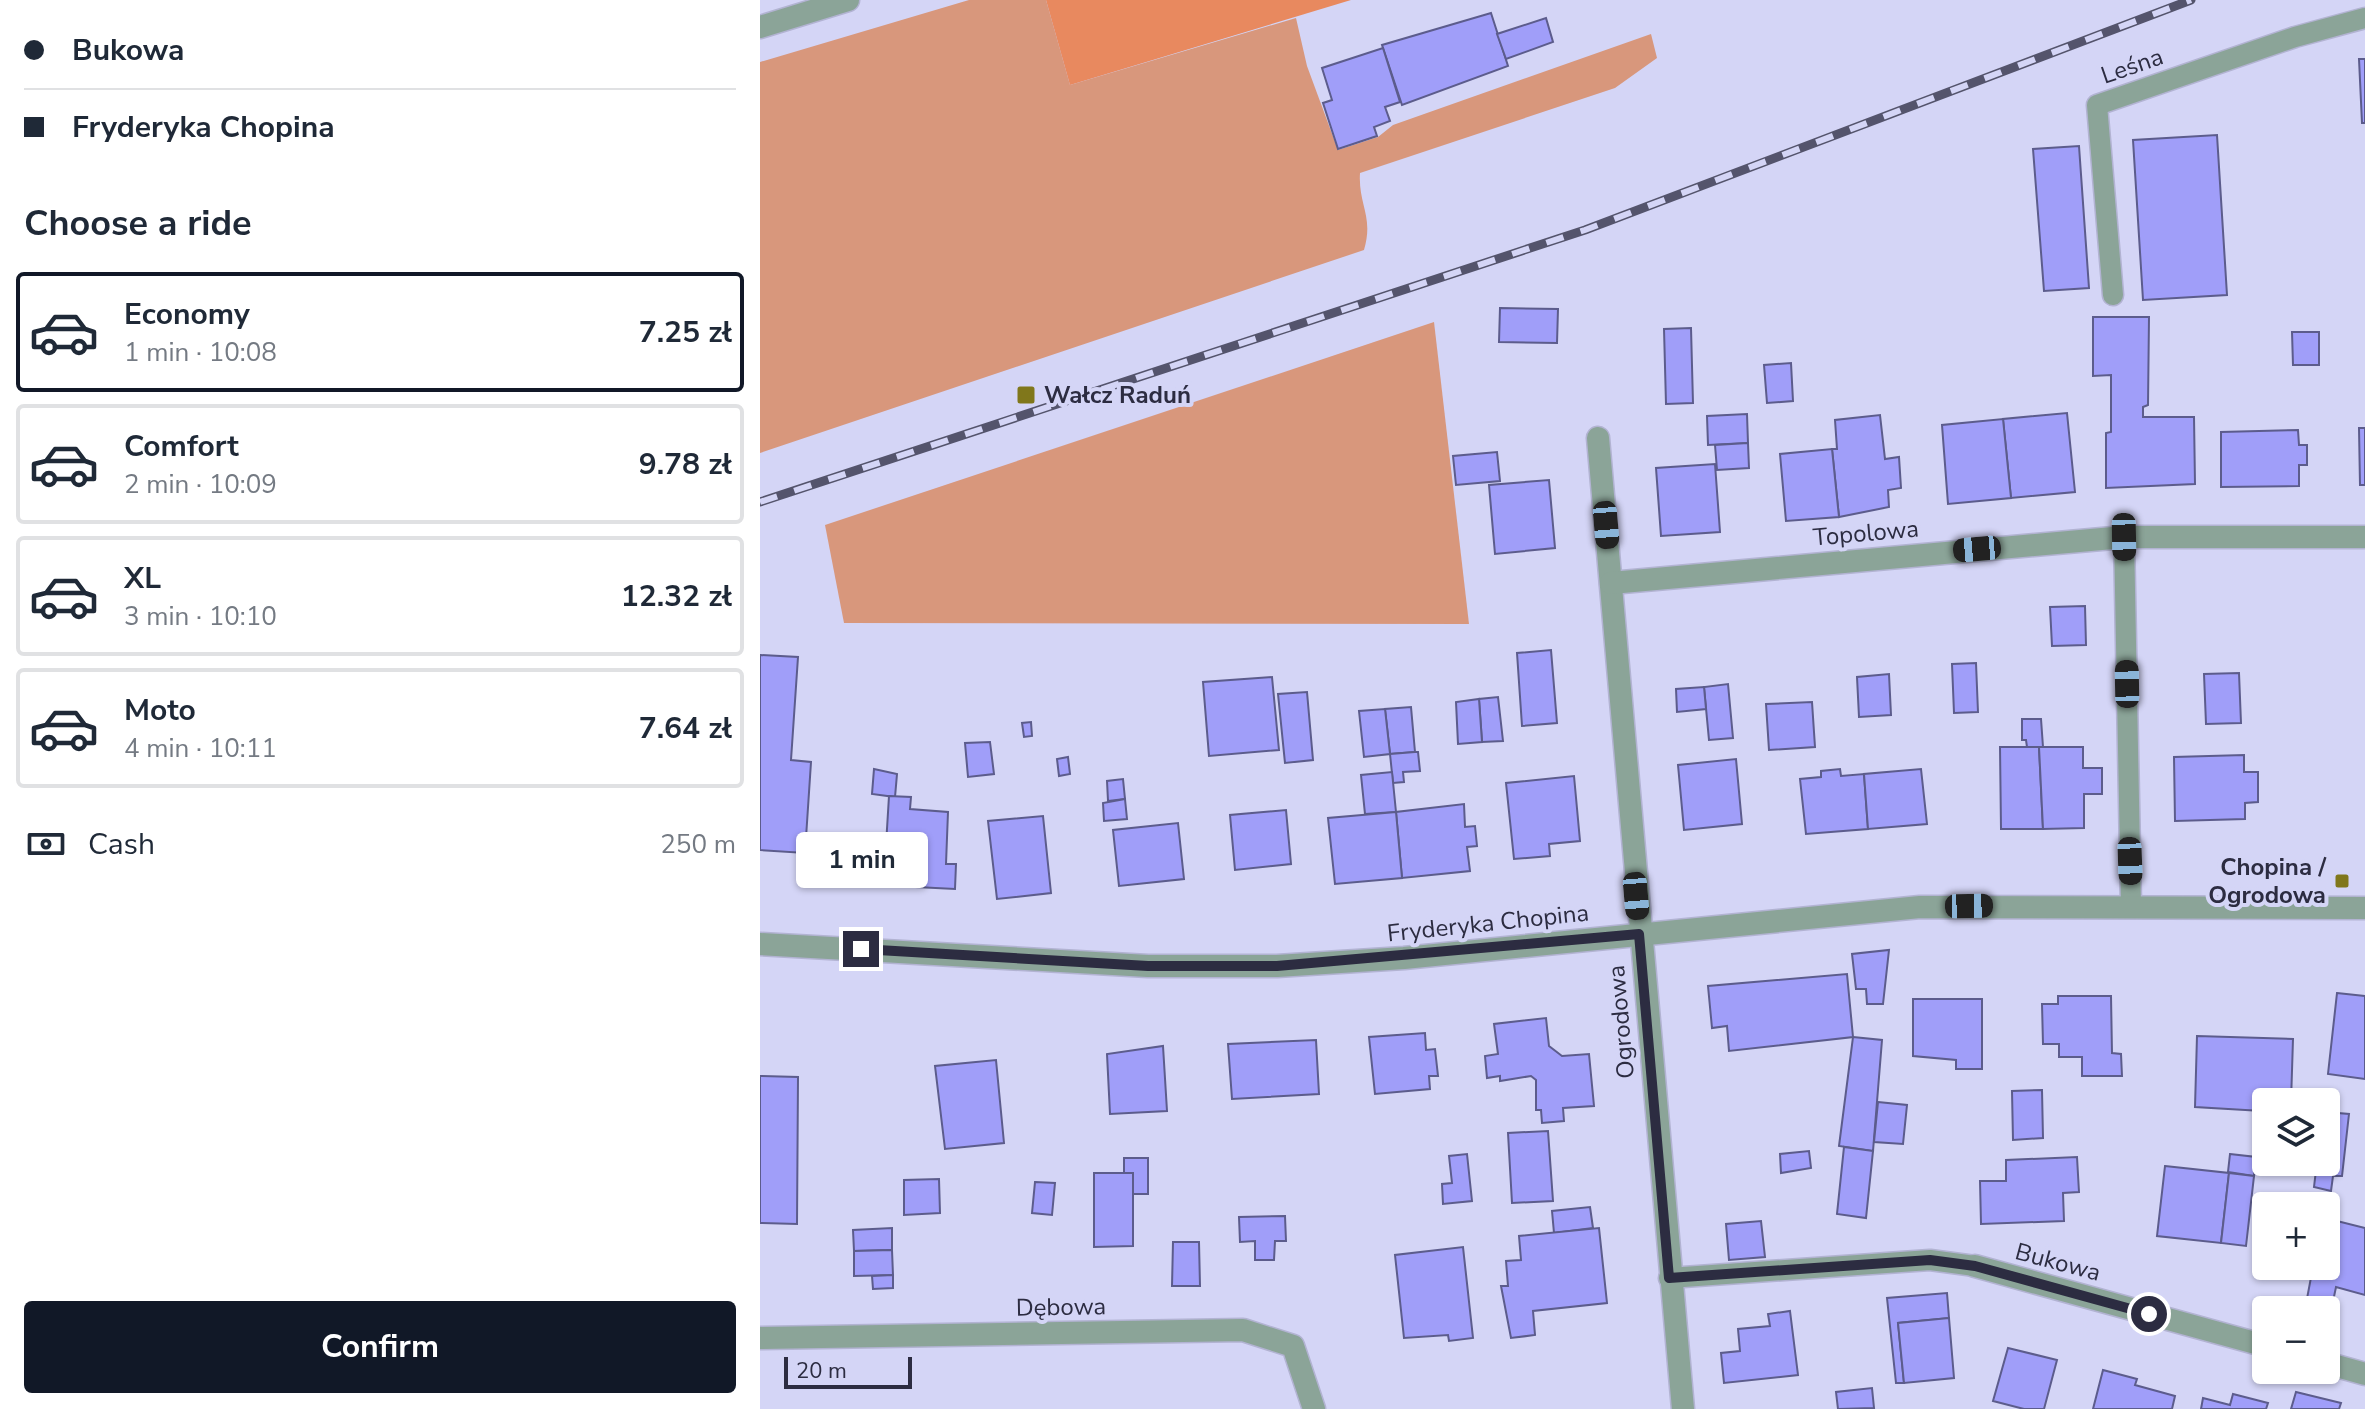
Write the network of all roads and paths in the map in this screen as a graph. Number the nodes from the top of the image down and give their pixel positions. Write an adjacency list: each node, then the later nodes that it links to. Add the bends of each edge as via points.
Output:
1 (848, 0): 2 (street)
2 (771, 16)
3 (2365, 18): 4 (lane, Leśna, via 2097,105)
4 (2113, 295)
5 (1598, 438): 8 (street, Ogrodowa)
6 (2124, 537): 7 (street, Topolowa); 8 (street, Topolowa); 9 (lane)
7 (2365, 537)
8 (1611, 583): 11 (street, Ogrodowa)
9 (2131, 906): 10 (street, Fryderyka Chopina); 11 (street, Fryderyka Chopina, via 1920,907)
10 (2365, 908)
11 (1639, 934): 12 (street, Fryderyka Chopina, via 1277,966 1148,966); 14 (street, Ogrodowa)
12 (760, 944)
13 (1975, 1266): 14 (lane, via 1930,1260); 16 (street, Bukowa)
14 (1669, 1278): 20 (street, Ogrodowa)
15 (760, 1338): 19 (street, Dębowa, via 1243,1330 1293,1346)
16 (2252, 1342)
17 (2340, 1367): 18 (street)
18 (2365, 1374)
19 (1314, 1409)
20 (1683, 1409)

